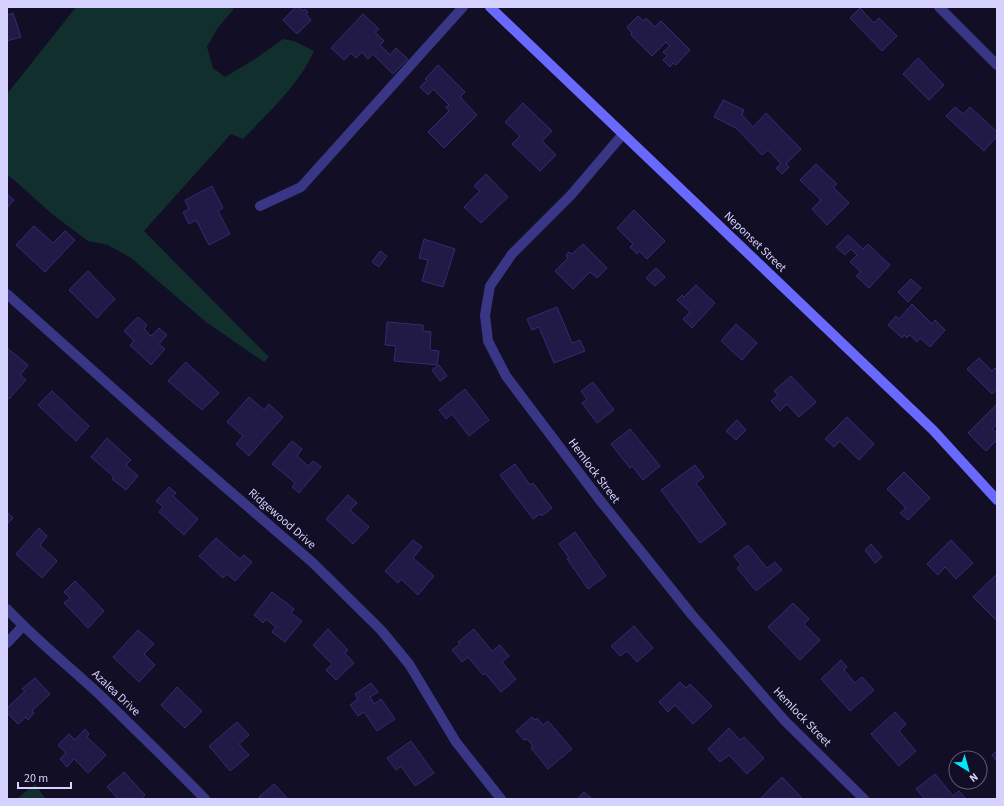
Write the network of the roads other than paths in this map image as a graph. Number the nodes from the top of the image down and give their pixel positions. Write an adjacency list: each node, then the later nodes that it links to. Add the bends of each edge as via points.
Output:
1 (463, 7): 6 (street, via 301,187)
2 (490, 7): 5 (main road, Neponset Street)
3 (939, 7): 4 (street)
4 (997, 65)
5 (623, 134): 8 (main road, Neponset Street, via 933,430); 14 (street, Hemlock Street, via 571,195 512,254 490,286 484,315 488,341 506,376 692,616 785,721)
6 (260, 206)
7 (7, 294): 13 (street, Ridgewood Drive, via 312,562 381,630 409,664 456,742)
8 (997, 500)
9 (7, 609): 10 (street, Azalea Drive)
10 (23, 626): 11 (street); 12 (street, Azalea Drive, via 100,696)
11 (7, 643)
12 (204, 799)
13 (501, 799)
14 (864, 799)

